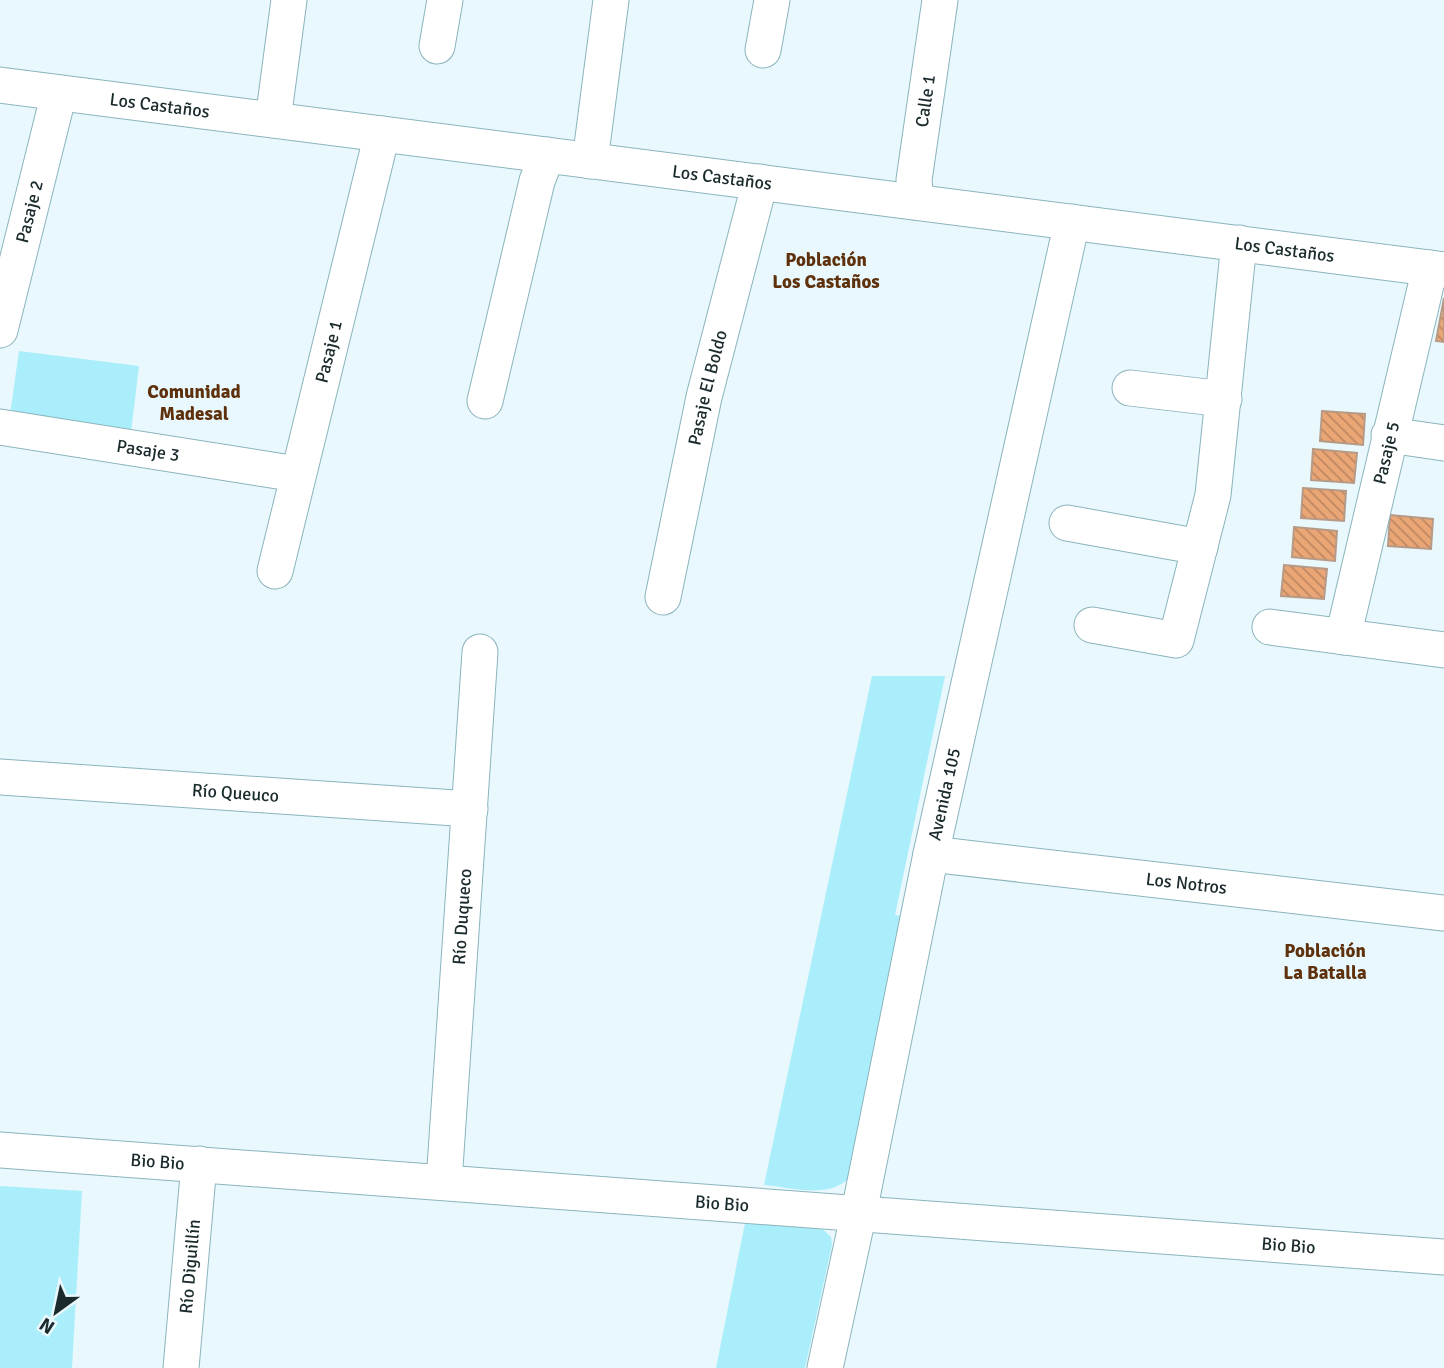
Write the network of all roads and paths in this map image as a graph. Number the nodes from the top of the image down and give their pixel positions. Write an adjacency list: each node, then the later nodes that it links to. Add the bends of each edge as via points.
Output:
1 (289, 0): 10 (street)
2 (445, 0): 6 (street)
3 (611, 0): 13 (street)
4 (772, 0): 7 (street)
5 (940, 0): 15 (street, Calle 1, via 914,180)
6 (437, 46)
7 (763, 50)
8 (0, 85): 9 (street, Los Castaños)
9 (59, 93): 10 (street, Los Castaños); 19 (street, Pasaje 2)
10 (273, 120): 11 (street, Los Castaños)
11 (382, 134): 12 (street, Los Castaños); 26 (street, Pasaje 1)
12 (547, 155): 13 (street, Los Castaños); 22 (street)
13 (590, 160): 14 (street, Los Castaños)
14 (760, 182): 15 (street, Los Castaños); 30 (street, Pasaje El Boldo, via 704,397)
15 (916, 202): 16 (street, Los Castaños)
16 (1072, 222): 17 (street, Los Castaños); 38 (street, Avenida 105)
17 (1239, 243): 18 (street, Los Castaños); 21 (street)
18 (1437, 269): 24 (street, Pasaje 5)
19 (0, 330)
20 (1130, 387): 21 (street)
21 (1224, 400): 28 (street, via 1213,495)
22 (485, 401)
23 (0, 427): 26 (street, Pasaje 3)
24 (1389, 435): 25 (street); 33 (street, Pasaje 5)
25 (1444, 443)
26 (297, 474): 29 (street, Pasaje 1)
27 (1067, 523): 28 (street)
28 (1200, 547): 31 (street, via 1176,640)
29 (275, 570)
30 (663, 597)
31 (1092, 625)
32 (1270, 627): 33 (street)
33 (1343, 637): 34 (street)
34 (1444, 650)
35 (480, 652): 37 (street, Río Duqueco)
36 (0, 777): 37 (street, Río Queuco)
37 (470, 809): 42 (street, Río Duqueco)
38 (931, 854): 39 (street, Los Notros); 43 (street, Avenida 105)
39 (1444, 913)
40 (0, 1150): 41 (street, Bio Bio)
41 (199, 1164): 42 (street, Bio Bio); 45 (street, Río Diguillín)
42 (444, 1182): 43 (street, Bio Bio)
43 (859, 1212): 44 (street, Bio Bio); 46 (street, Avenida 105)
44 (1444, 1257)
45 (181, 1368)
46 (825, 1368)

